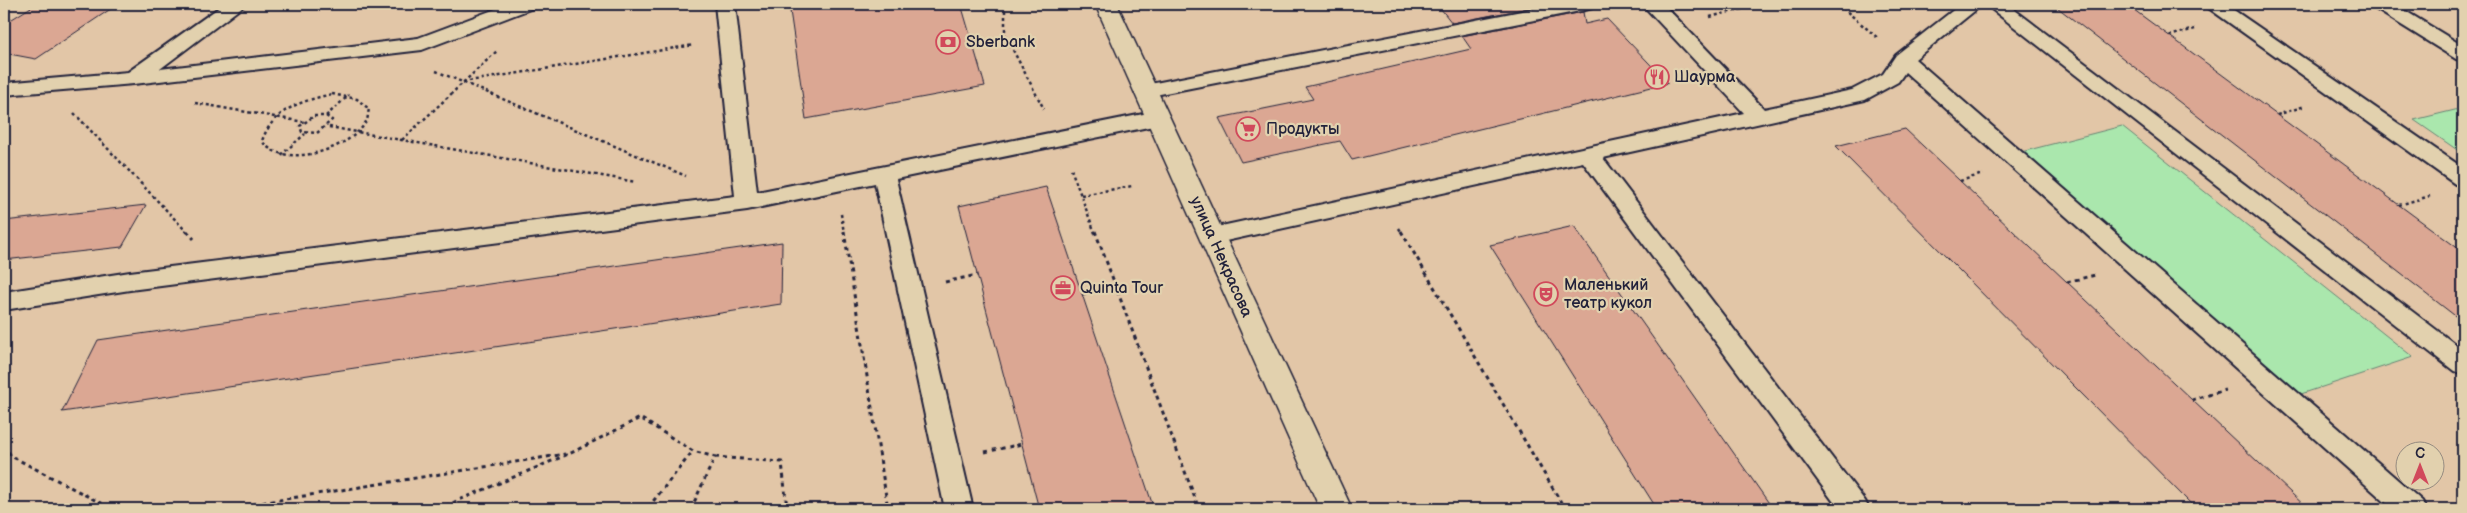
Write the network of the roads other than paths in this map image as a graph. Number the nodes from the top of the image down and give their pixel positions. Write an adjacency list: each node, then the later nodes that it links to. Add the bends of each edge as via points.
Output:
1 (236, 4): 13 (lane)
2 (526, 4): 13 (lane, via 422,44)
3 (725, 4): 21 (lane)
4 (1110, 4): 15 (street, улица Некрасова)
5 (1586, 4): 15 (lane)
6 (1652, 4): 16 (lane)
7 (1973, 4): 12 (lane)
8 (1995, 4): 24 (lane)
9 (2213, 4): 20 (lane)
10 (2381, 4): 11 (lane)
11 (2463, 55)
12 (1903, 59): 16 (lane, via 1891,78 1858,95); 28 (lane)
13 (134, 78): 14 (lane)
14 (4, 89)
15 (1145, 91): 17 (street, улица Некрасова)
16 (1759, 116): 18 (lane)
17 (1158, 118): 19 (lane); 22 (street, улица Некрасова)
18 (1588, 154): 22 (lane); 27 (lane)
19 (884, 174): 21 (lane); 25 (lane)
20 (2463, 178)
21 (747, 202): 23 (lane, via 130,281)
22 (1212, 236): 26 (street, улица Некрасова)
23 (4, 301)
24 (2463, 364)
25 (958, 509)
26 (1336, 509)
27 (1855, 509)
28 (2412, 509)

